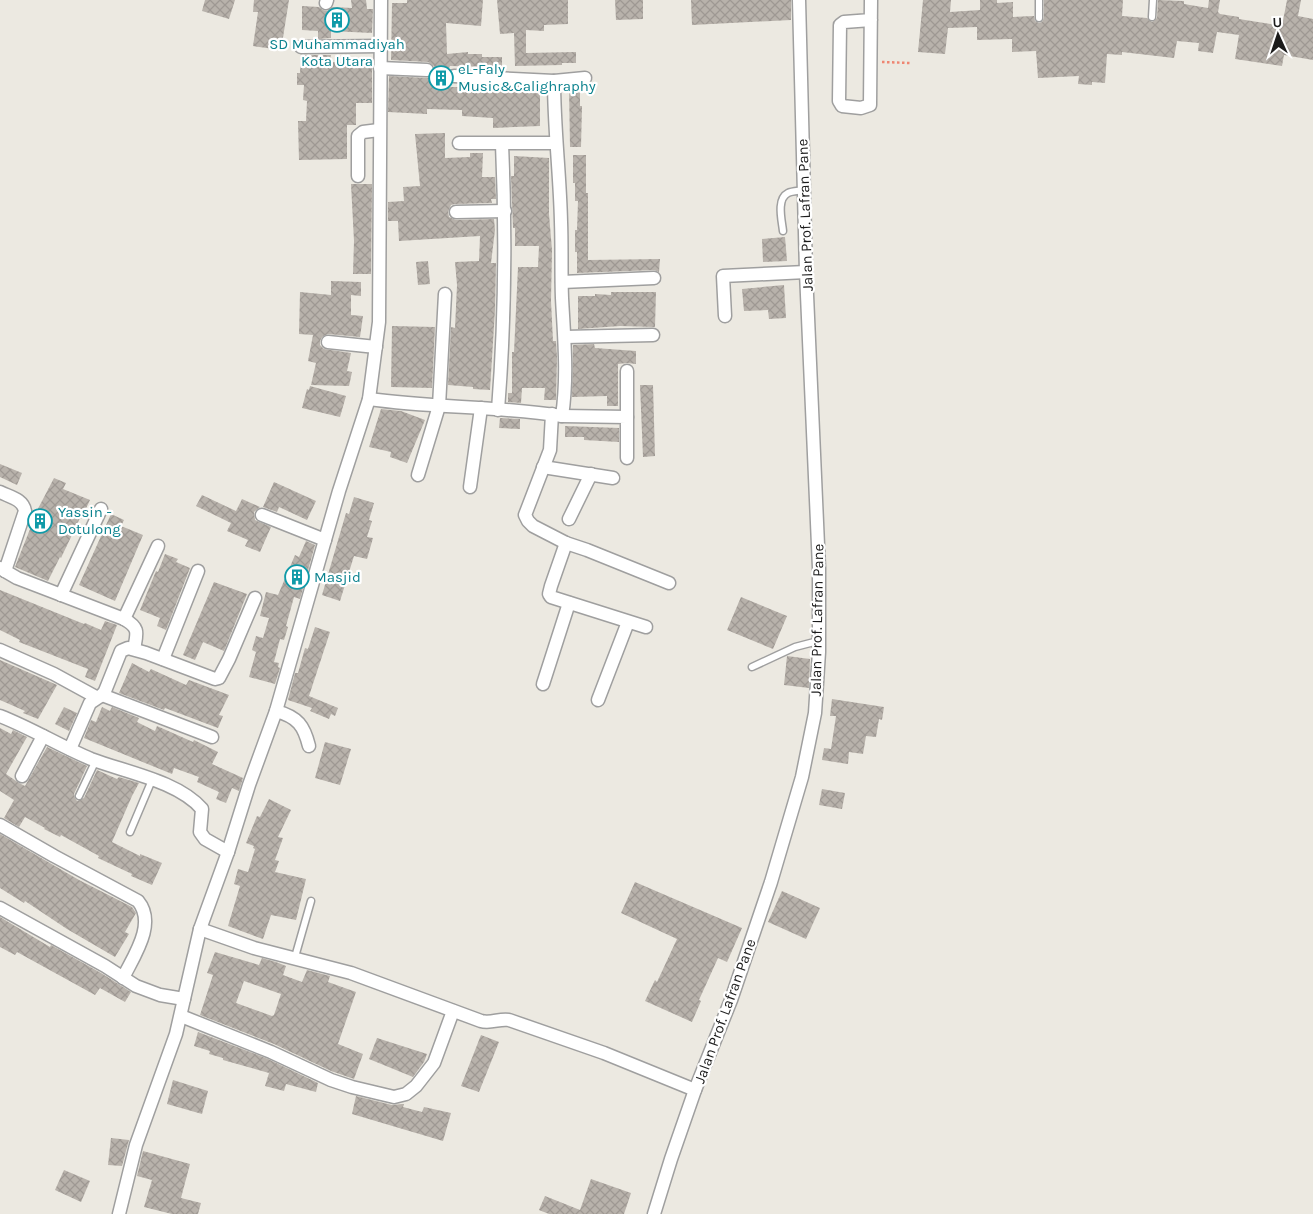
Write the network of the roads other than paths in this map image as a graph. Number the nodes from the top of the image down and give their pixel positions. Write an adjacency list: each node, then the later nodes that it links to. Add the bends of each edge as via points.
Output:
1 (380, 0): 9 (street)
2 (798, 0): 21 (street, Jalan Prof. Lafran Pane)
3 (871, 0): 8 (street)
4 (1039, 0): 7 (lane)
5 (1153, 0): 6 (lane)
6 (1152, 17)
7 (1039, 18)
8 (871, 20): 8 (street, via 840,25 839,102 842,106 860,108 870,105)
9 (380, 46): 10 (street); 11 (street)
10 (300, 47)
11 (380, 68): 12 (street); 16 (street)
12 (427, 70)
13 (454, 76): 15 (street)
14 (585, 78): 15 (street)
15 (554, 81): 18 (street)
16 (379, 130): 20 (street, via 358,136); 33 (street, via 379,322)
17 (459, 143): 19 (street)
18 (556, 143): 19 (street); 27 (street)
19 (502, 144): 22 (street)
20 (358, 176)
21 (804, 190): 24 (lane, via 788,193 782,198); 25 (street, Jalan Prof. Lafran Pane)
22 (505, 211): 23 (street); 38 (street)
23 (456, 212)
24 (784, 231)
25 (806, 272): 29 (street, via 723,276); 63 (street, Jalan Prof. Lafran Pane, via 818,549)
26 (654, 278): 27 (street)
27 (562, 282): 31 (street)
28 (445, 294): 36 (street)
29 (725, 316)
30 (653, 335): 31 (street)
31 (565, 337): 39 (street, via 566,386)
32 (328, 342): 33 (street)
33 (376, 347): 35 (street)
34 (627, 371): 40 (street)
35 (369, 400): 36 (street); 51 (street)
36 (439, 406): 37 (street); 44 (street)
37 (481, 408): 38 (street); 46 (street)
38 (498, 410): 39 (street)
39 (557, 415): 40 (street); 42 (street)
40 (627, 417): 41 (street)
41 (626, 458)
42 (543, 467): 43 (street); 52 (street, via 525,515 533,526)
43 (591, 474): 45 (street); 50 (street)
44 (418, 475)
45 (613, 478)
46 (470, 487)
47 (0, 492): 54 (street, via 21,502 24,511)
48 (101, 509): 57 (street)
49 (262, 514): 51 (street)
50 (569, 519)
51 (325, 540): 71 (street)
52 (566, 543): 56 (street); 59 (street, via 550,594)
53 (158, 546): 60 (street)
54 (3, 570): 57 (street)
55 (198, 571): 66 (street)
56 (669, 583)
57 (61, 595): 60 (street)
58 (255, 598): 66 (street, via 219,678)
59 (569, 603): 61 (street); 68 (street)
60 (124, 619): 65 (street, via 136,628)
61 (628, 622): 62 (street); 70 (street)
62 (646, 627)
63 (818, 641): 67 (lane, via 795,647); 92 (street, Jalan Prof. Lafran Pane, via 815,713 802,776 737,984)
64 (0, 650): 69 (street)
65 (134, 650): 66 (street); 69 (street, via 124,649 119,654 105,691)
66 (163, 659)
67 (752, 667)
68 (543, 684)
69 (99, 696): 74 (street); 76 (street, via 90,703)
70 (598, 700)
71 (276, 711): 75 (street, via 292,717 301,726); 83 (street)
72 (0, 716): 73 (street)
73 (43, 736): 76 (street); 78 (street)
74 (212, 737)
75 (309, 746)
76 (70, 749): 77 (street)
77 (96, 760): 79 (street); 80 (lane)
78 (22, 776)
79 (152, 780): 82 (lane); 83 (street, via 196,802 202,809 200,832 205,839)
80 (79, 796)
81 (0, 825): 88 (street, via 138,901 143,907 144,931)
82 (130, 832)
83 (228, 852): 86 (street)
84 (311, 902): 87 (lane)
85 (0, 908): 88 (street)
86 (200, 929): 87 (street, via 254,948); 89 (street)
87 (295, 957): 90 (street)
88 (123, 978): 89 (street, via 148,991)
89 (184, 999): 91 (street)
90 (453, 1011): 91 (street, via 434,1062 416,1086 406,1094 394,1097 331,1080); 92 (street, via 490,1023 506,1019 604,1053)
91 (181, 1016): 93 (street, via 136,1145)
92 (695, 1090): 94 (street, Jalan Prof. Lafran Pane)
93 (119, 1214)
94 (654, 1214)

